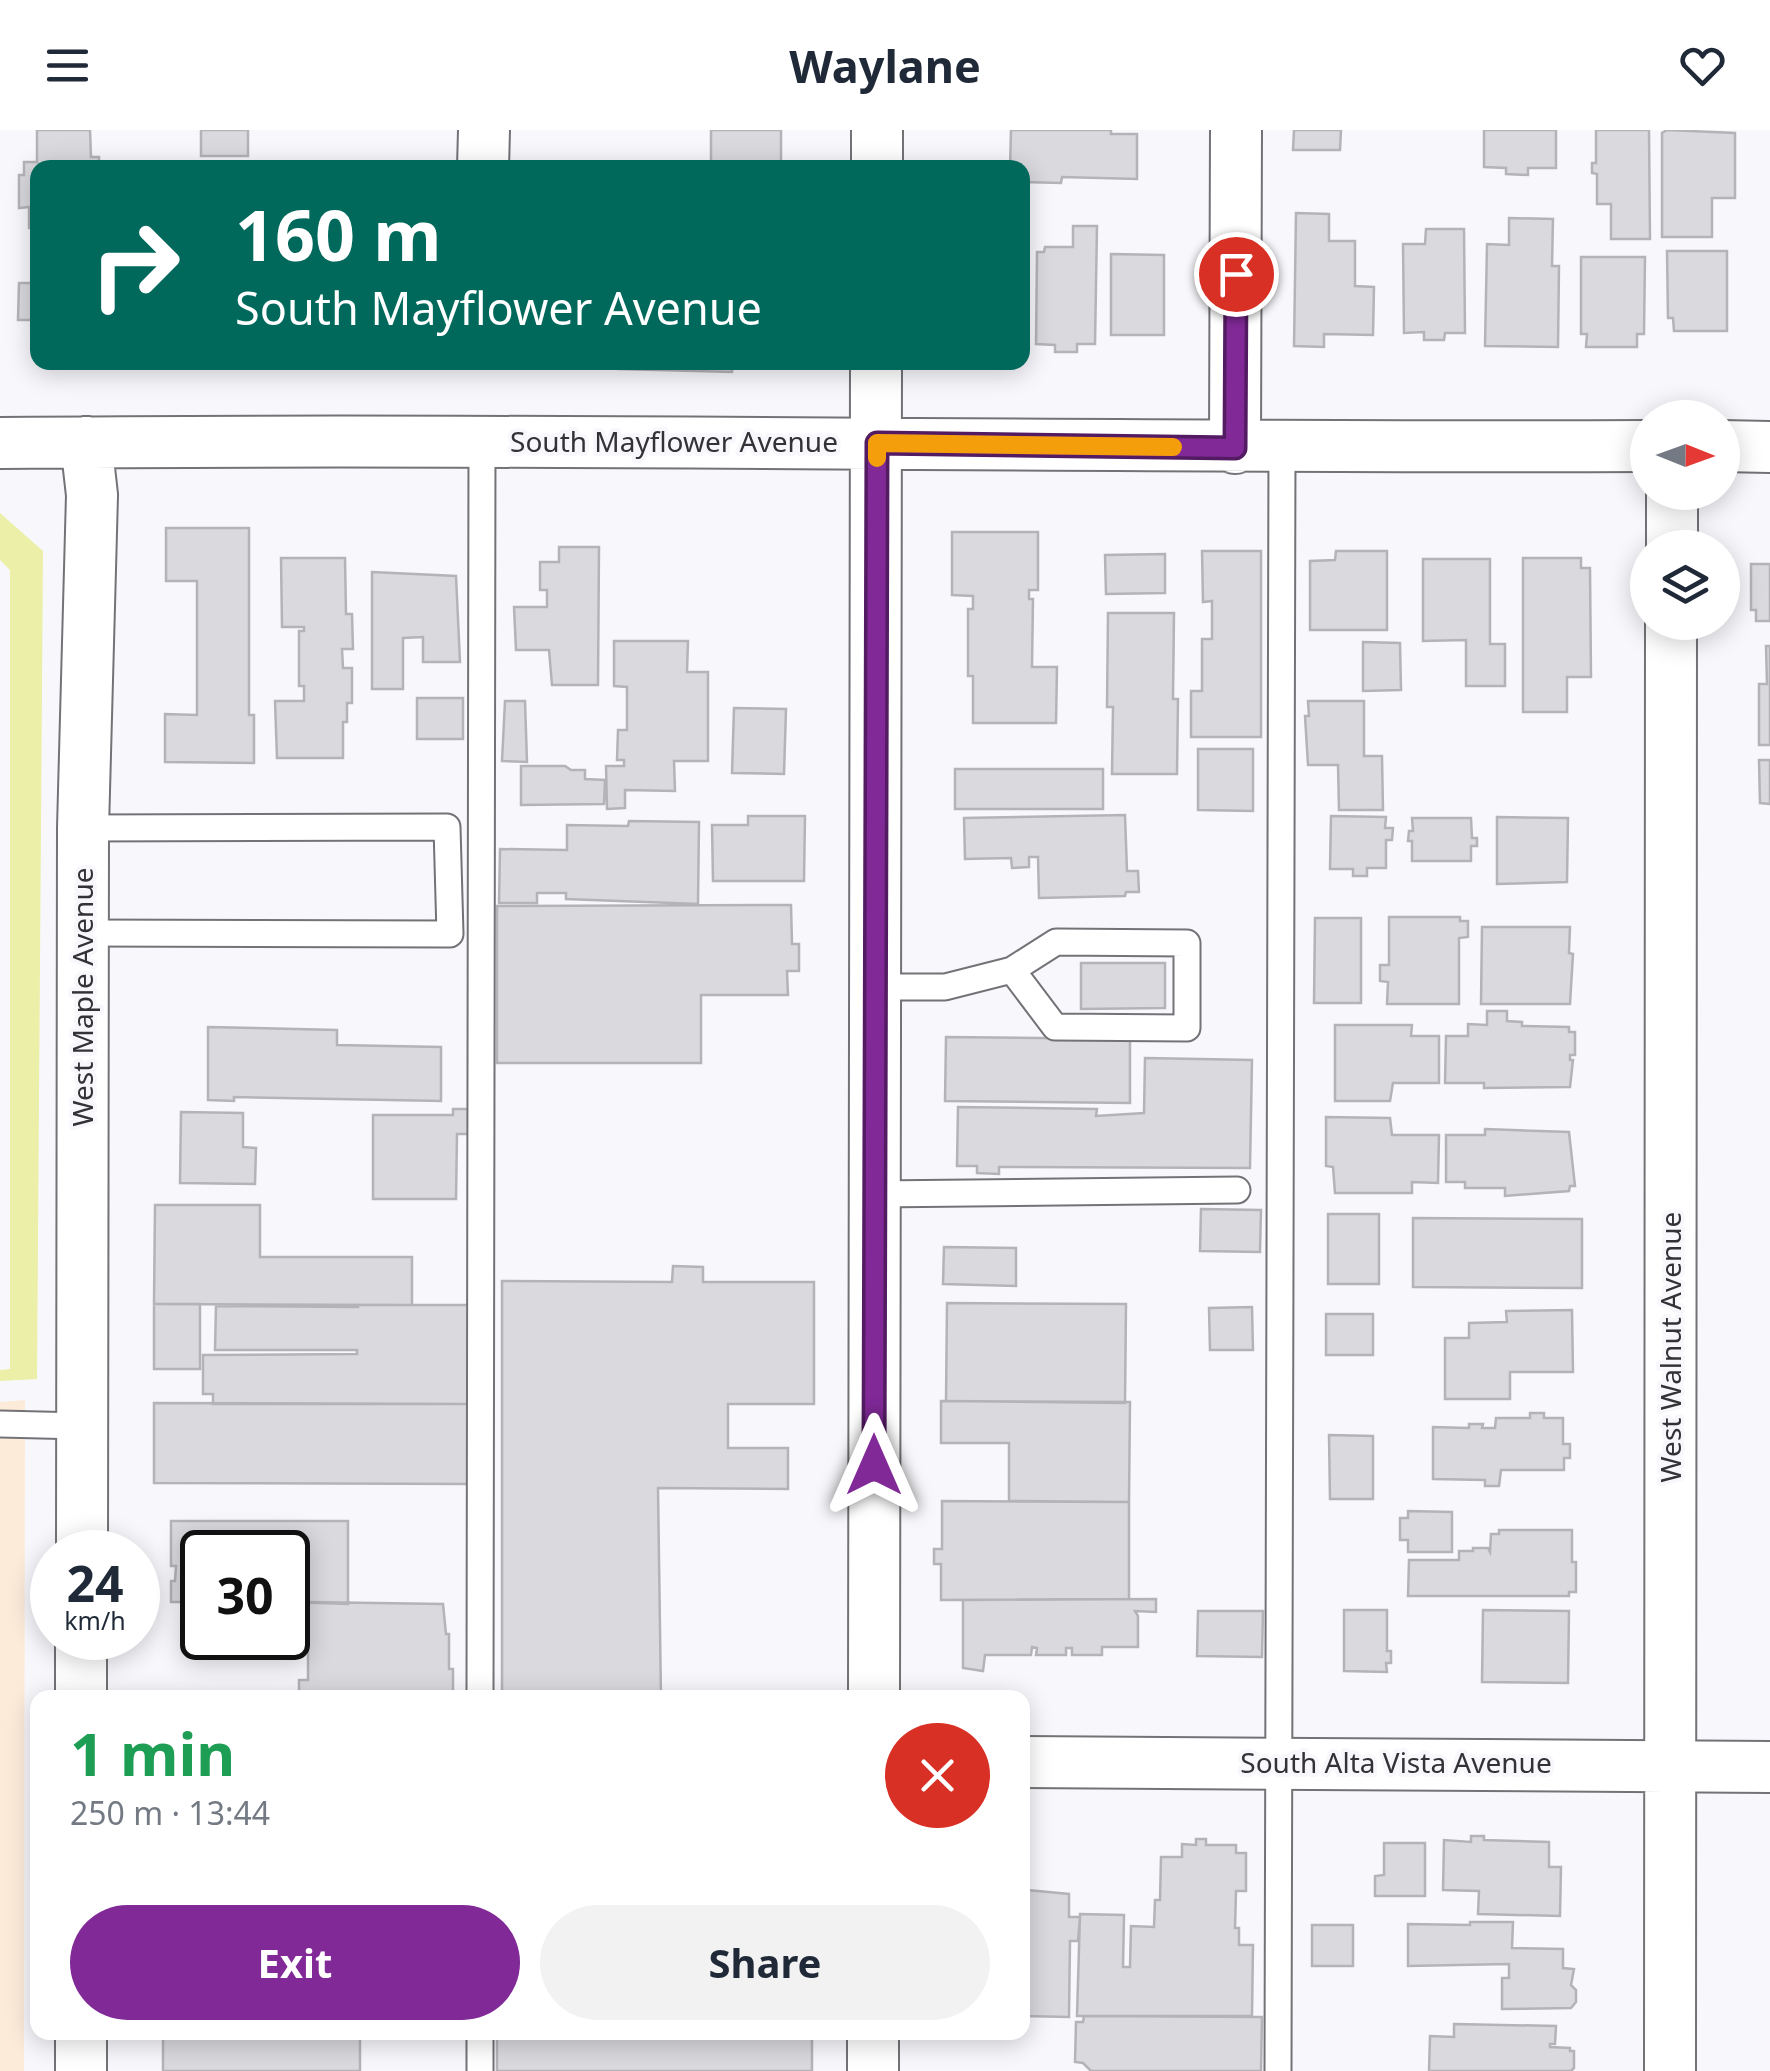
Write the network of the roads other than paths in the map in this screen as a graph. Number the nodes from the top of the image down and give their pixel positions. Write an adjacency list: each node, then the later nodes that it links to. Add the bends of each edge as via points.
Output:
1 (484, 130): 4 (street)
2 (877, 130): 5 (street)
3 (1236, 130): 14 (street)
4 (484, 160)
5 (877, 160)
6 (876, 370): 10 (street)
7 (86, 442): 8 (street, South Mayflower Avenue); 9 (street, South Mayflower Avenue); 16 (street, West Maple Avenue, via 92,495)
8 (482, 442): 10 (street, South Mayflower Avenue); 27 (lane)
9 (0, 443)
10 (877, 443): 14 (street, South Mayflower Avenue); 19 (street)
11 (1630, 446): 14 (street, South Mayflower Avenue)
12 (1740, 446): 13 (street)
13 (1770, 447)
14 (1258, 448): 30 (lane)
15 (1672, 640): 31 (street, West Walnut Avenue)
16 (83, 828): 17 (street, West Maple Avenue); 17 (lane, via 447,827 450,934)
17 (83, 933): 23 (street, West Maple Avenue)
18 (1012, 970): 18 (lane, via 1056,942 1187,943 1187,1028 1055,1027); 19 (lane, via 945,987)
19 (876, 987): 21 (street)
20 (1237, 1190): 21 (lane)
21 (875, 1194): 28 (street)
22 (0, 1424): 23 (lane)
23 (82, 1426): 24 (street, West Maple Avenue)
24 (82, 1530)
25 (81, 1660): 26 (street)
26 (81, 1690)
27 (480, 1690)
28 (874, 1690)
29 (1030, 1762): 30 (street, South Alta Vista Avenue)
30 (1280, 1762): 31 (street, South Alta Vista Avenue); 39 (lane)
31 (1671, 1765): 32 (street, South Alta Vista Avenue); 40 (street, West Walnut Avenue)
32 (1770, 1766)
33 (81, 2040): 36 (street)
34 (480, 2040): 37 (lane)
35 (874, 2040): 38 (street)
36 (81, 2071)
37 (480, 2071)
38 (873, 2071)
39 (1278, 2071)
40 (1670, 2071)

